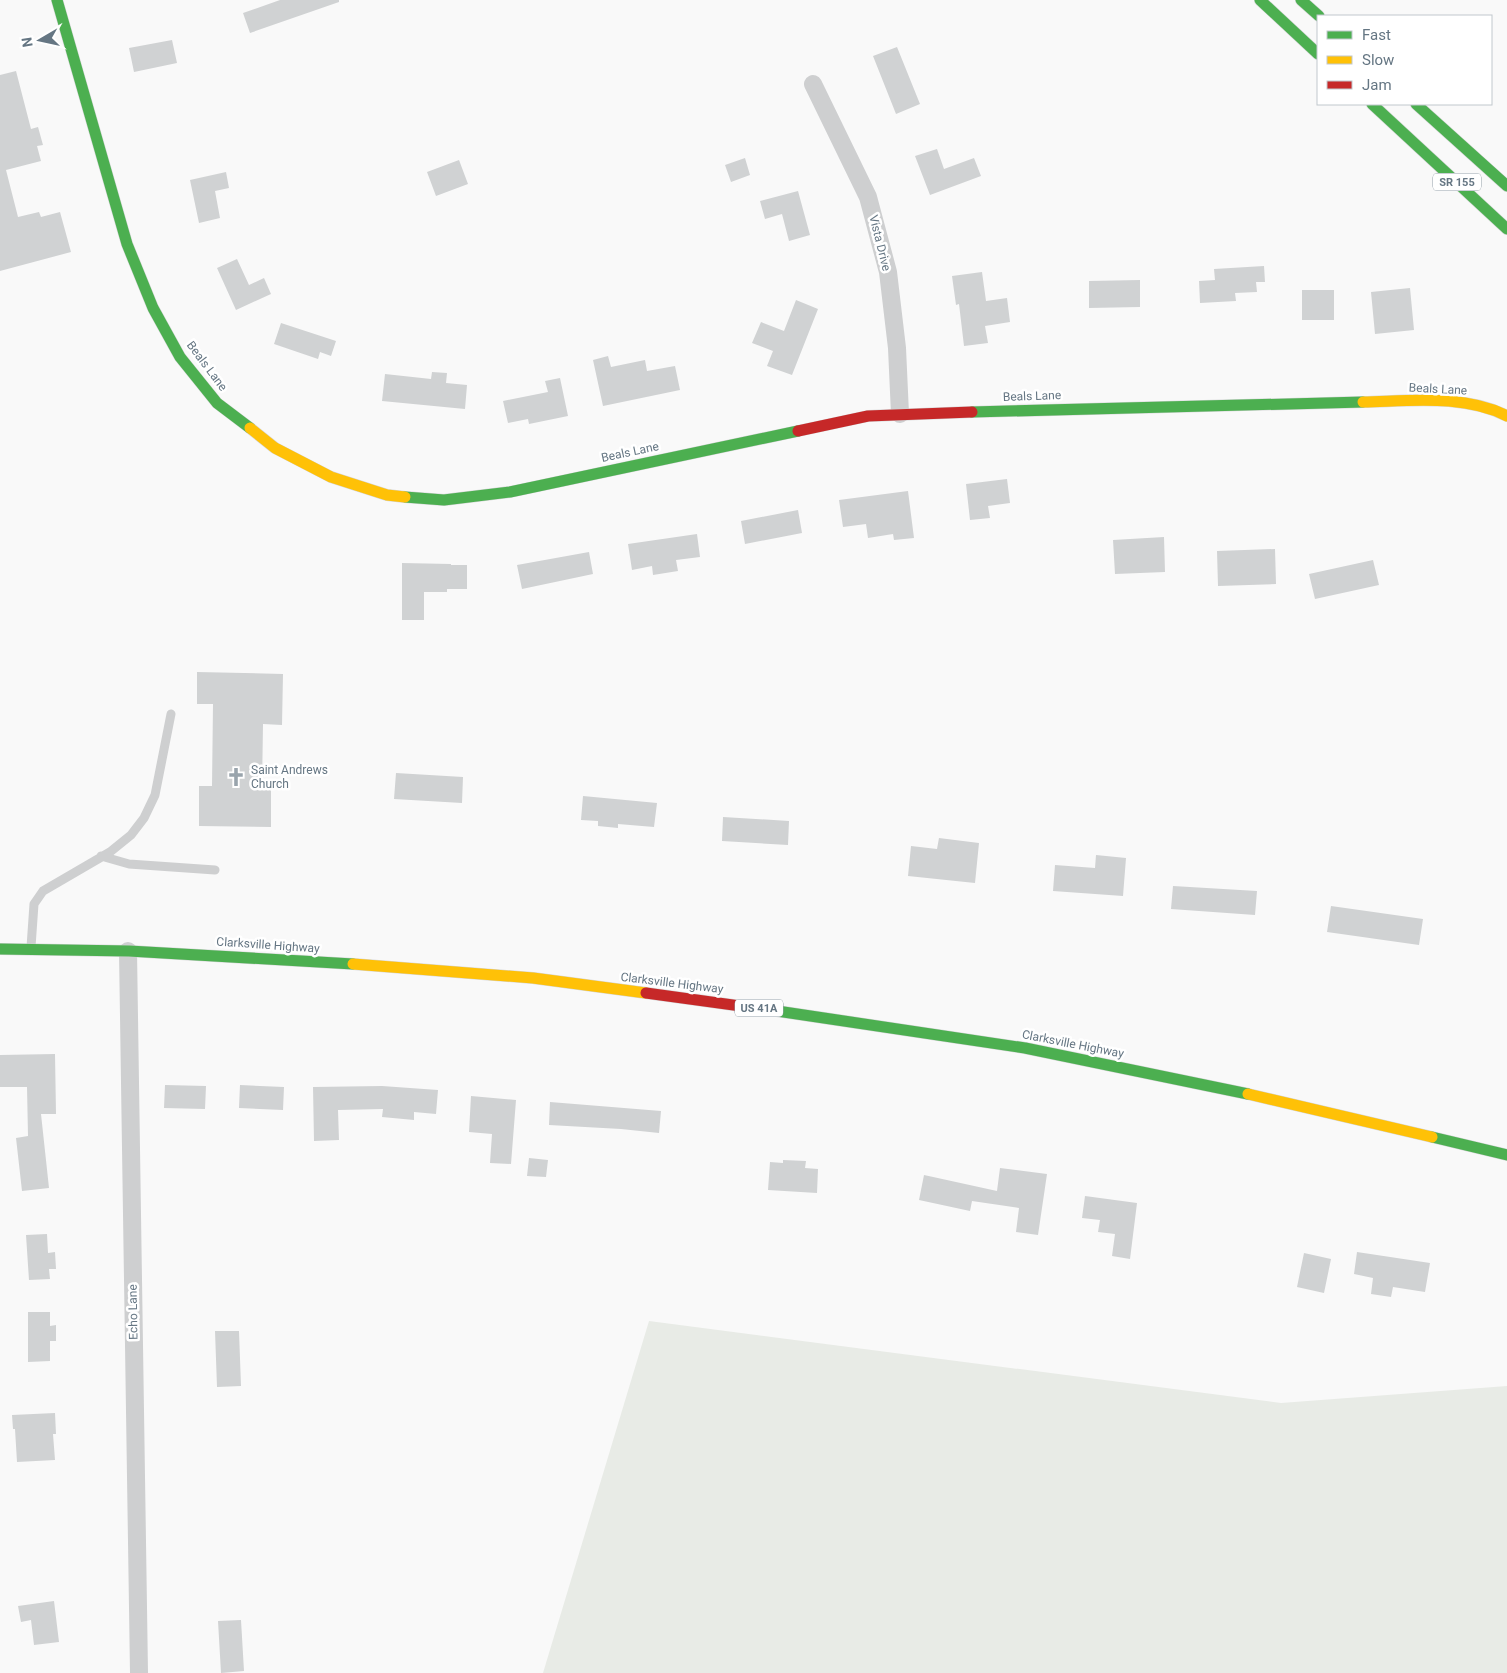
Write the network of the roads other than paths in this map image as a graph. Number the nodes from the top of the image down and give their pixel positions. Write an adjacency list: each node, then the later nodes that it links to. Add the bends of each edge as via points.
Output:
1 (57, 0): 11 (main road, Beals Lane, via 127,244 153,308 180,357 224,408 275,448 330,477 393,497 444,500 510,492 868,416)
2 (1260, 0): 5 (main road)
3 (1301, 0): 4 (main road)
4 (1318, 15)
5 (1317, 53)
6 (813, 84): 11 (street, Vista Drive, via 868,197 888,272 897,348)
7 (1373, 105): 10 (main road, SR 155)
8 (1417, 105): 9 (main road, SR 155)
9 (1507, 186)
10 (1507, 229)
11 (900, 414): 12 (main road, Beals Lane, via 1398,401 1457,402 1496,410)
12 (1507, 416)
13 (171, 714): 14 (lane, via 155,795 144,818 131,835)
14 (101, 856): 15 (lane, via 129,864); 17 (lane, via 43,891 34,904)
15 (215, 870)
16 (0, 949): 17 (main road, Clarksville Highway / US 41A)
17 (31, 949): 18 (main road, Clarksville Highway / US 41A)
18 (128, 951): 19 (main road, Clarksville Highway / US 41A, via 533,978 843,1020 1025,1048 1145,1072); 20 (street, Echo Lane)
19 (1507, 1155)
20 (139, 1673)

